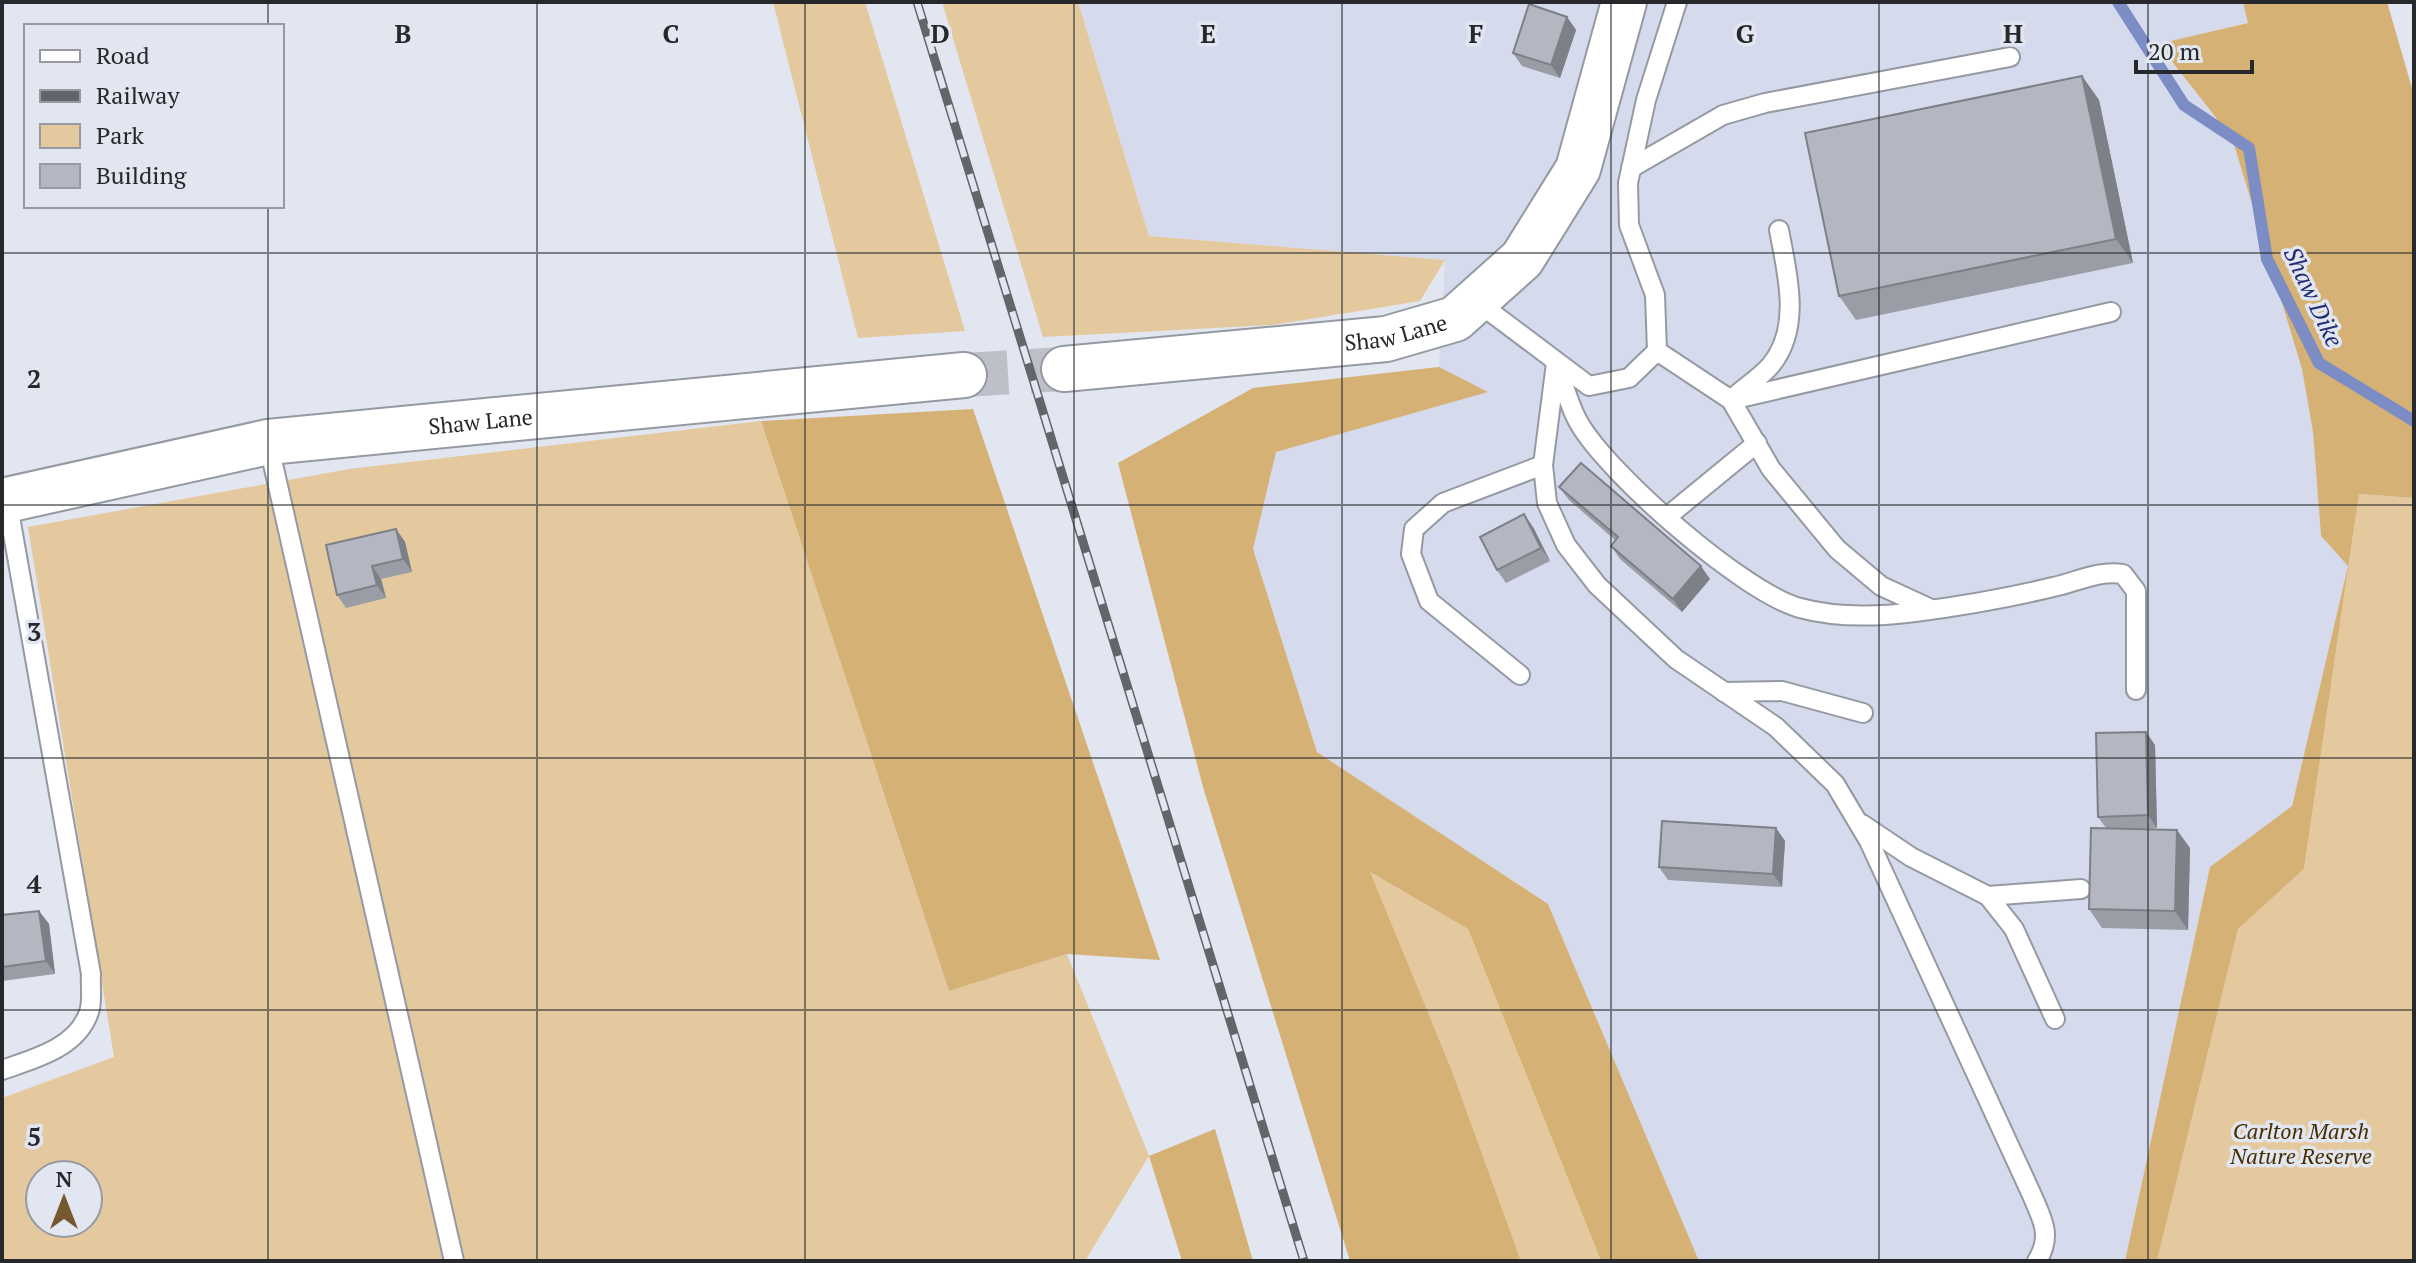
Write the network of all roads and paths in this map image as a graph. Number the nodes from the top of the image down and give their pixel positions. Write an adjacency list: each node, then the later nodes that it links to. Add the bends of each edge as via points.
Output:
1 (1624, 2): 6 (street, Shaw Lane, via 1578,169 1522,259)
2 (1677, 2): 4 (lane)
3 (2010, 57): 4 (lane, via 1723,115)
4 (1631, 168): 8 (lane, via 1629,225 1655,295)
5 (1779, 230): 12 (lane, via 1791,291 1788,326 1772,363)
6 (1476, 301): 9 (lane); 10 (street, Shaw Lane, via 1455,319 1386,339)
7 (2111, 312): 12 (lane)
8 (1657, 351): 9 (lane, via 1629,378 1589,386); 12 (lane)
9 (1556, 363): 15 (lane); 17 (lane, via 1578,422 1602,455)
10 (1064, 369)
11 (964, 375): 13 (street, Shaw Lane)
12 (1731, 400): 14 (lane)
13 (268, 442): 16 (street, Shaw Lane); 28 (lane)
14 (1757, 443): 17 (lane); 18 (lane, via 1771,469 1837,549 1881,586)
15 (1543, 465): 19 (lane, via 1443,503 1414,529 1411,554 1429,601); 21 (lane, via 1547,503 1566,545 1597,585 1676,659)
16 (5, 500): 27 (lane, via 91,974 89,1011 74,1037)
17 (1668, 516): 18 (lane, via 1760,591 1799,608 1844,616)
18 (1932, 609): 20 (lane, via 2054,587 2104,571 2123,574 2136,591)
19 (1520, 675)
20 (2136, 690)
21 (1724, 692): 22 (lane, via 1782,691); 23 (lane, via 1805,752 1835,784)
22 (1863, 713)
23 (1856, 820): 25 (lane, via 1911,857); 29 (lane, via 2047,1230 2047,1245)
24 (2081, 889): 25 (lane)
25 (1988, 896): 26 (lane, via 2014,929)
26 (2055, 1019)
27 (2, 1070)
28 (454, 1261)
29 (2037, 1261)

